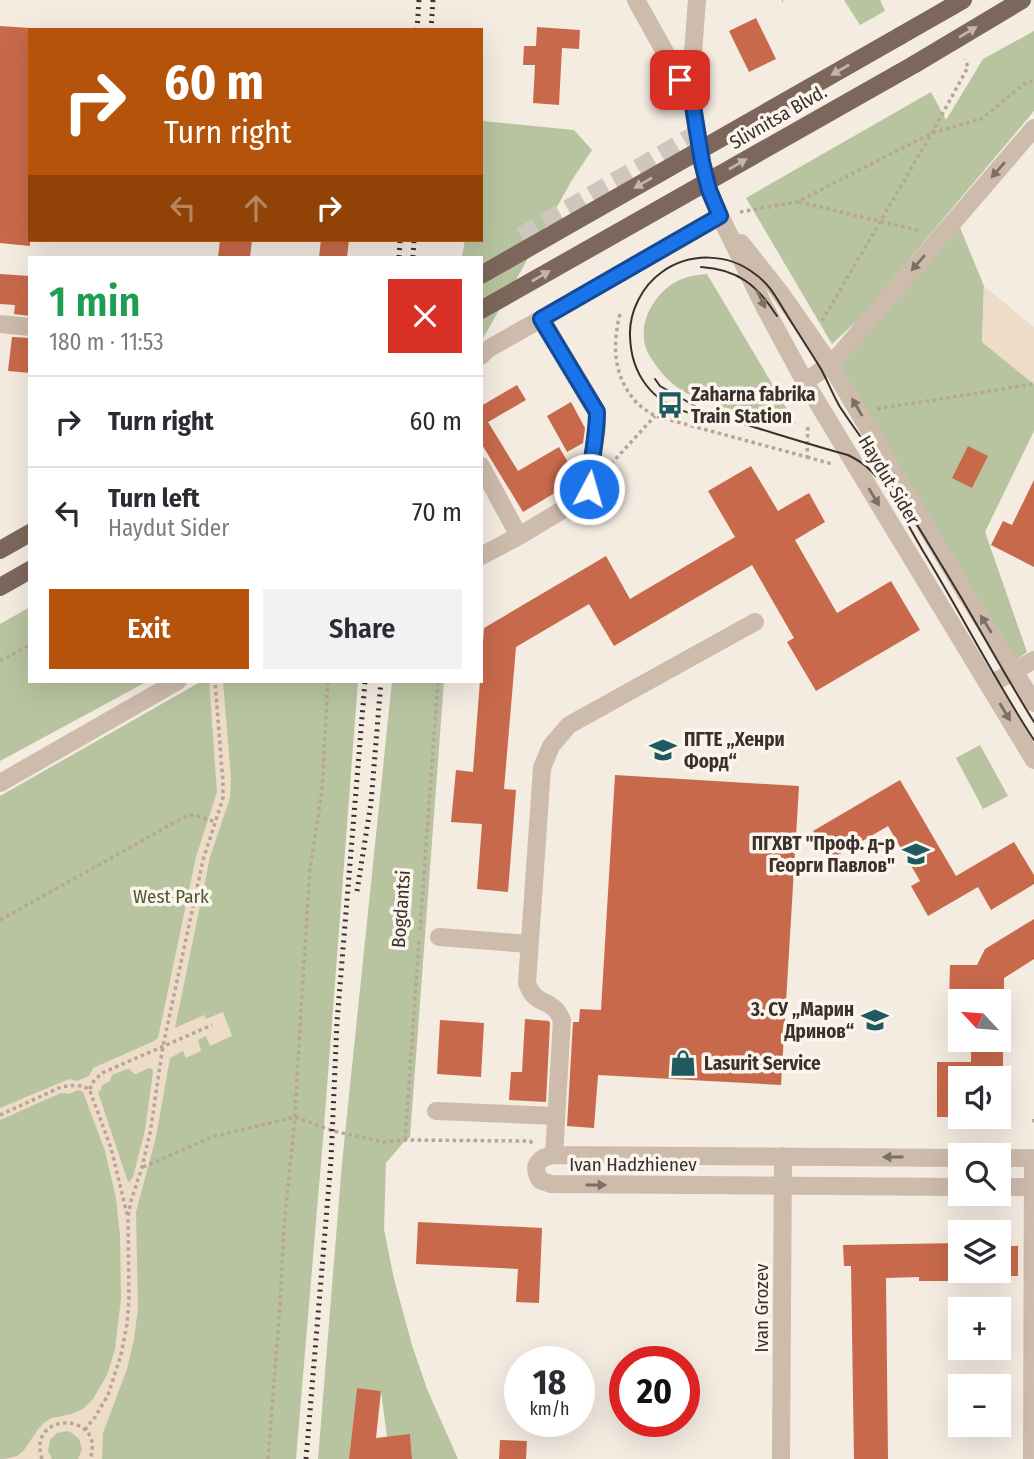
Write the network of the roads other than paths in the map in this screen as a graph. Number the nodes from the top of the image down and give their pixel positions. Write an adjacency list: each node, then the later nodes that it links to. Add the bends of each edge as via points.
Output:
1 (636, 0): 5 (street)
2 (697, 0): 5 (street, Haydut Sider)
3 (963, 0): 8 (main road, Slivnitsa Blvd., one-way to 8, bridge)
4 (1022, 0): 9 (main road, Slivnitsa Blvd., one-way to 4, bridge)
5 (692, 100): 7 (street, Haydut Sider, via 709,190)
6 (1034, 128): 14 (street, one-way to 14)
7 (720, 216): 10 (street); 14 (street, Haydut Sider); 15 (street, Haydut Sider, one-way to 15)
8 (483, 274)
9 (483, 309)
10 (541, 319): 13 (street); 18 (street, via 597,412 597,426 589,489)
11 (0, 324): 12 (street)
12 (28, 327)
13 (483, 354)
14 (830, 364): 15 (street); 25 (street, Haydut Sider, one-way to 14)
15 (805, 382): 27 (street, Haydut Sider, one-way to 27)
16 (483, 470): 18 (street)
17 (28, 534): 19 (main road)
18 (519, 536): 20 (street)
19 (0, 550)
20 (483, 555)
21 (28, 571): 22 (main road)
22 (0, 587)
23 (755, 622): 32 (street, via 569,725 551,746 542,768)
24 (1034, 660): 25 (street)
25 (1015, 671): 27 (street); 28 (street, Haydut Sider)
26 (175, 683): 30 (street)
27 (989, 685): 29 (street, Haydut Sider, one-way to 29)
28 (1034, 703)
29 (1034, 760)
30 (0, 783)
31 (439, 937): 32 (street)
32 (529, 944): 34 (street, via 530,992 558,1010 562,1020)
33 (436, 1111): 34 (street)
34 (556, 1116): 35 (street)
35 (550, 1155): 36 (street, Ivan Hadzhienev); 40 (street, Ivan Hadzhienev, one-way to 40, via 536,1170 540,1180 551,1184)
36 (783, 1156): 37 (street, Ivan Hadzhienev, one-way to 36); 40 (street, Ivan Grozev)
37 (948, 1158)
38 (1011, 1158): 39 (street)
39 (1034, 1158): 43 (street)
40 (783, 1186): 41 (street, Ivan Hadzhienev); 44 (street, Ivan Grozev)
41 (948, 1187)
42 (1011, 1187): 43 (street)
43 (1034, 1187): 45 (street)
44 (781, 1459)
45 (1032, 1459)

